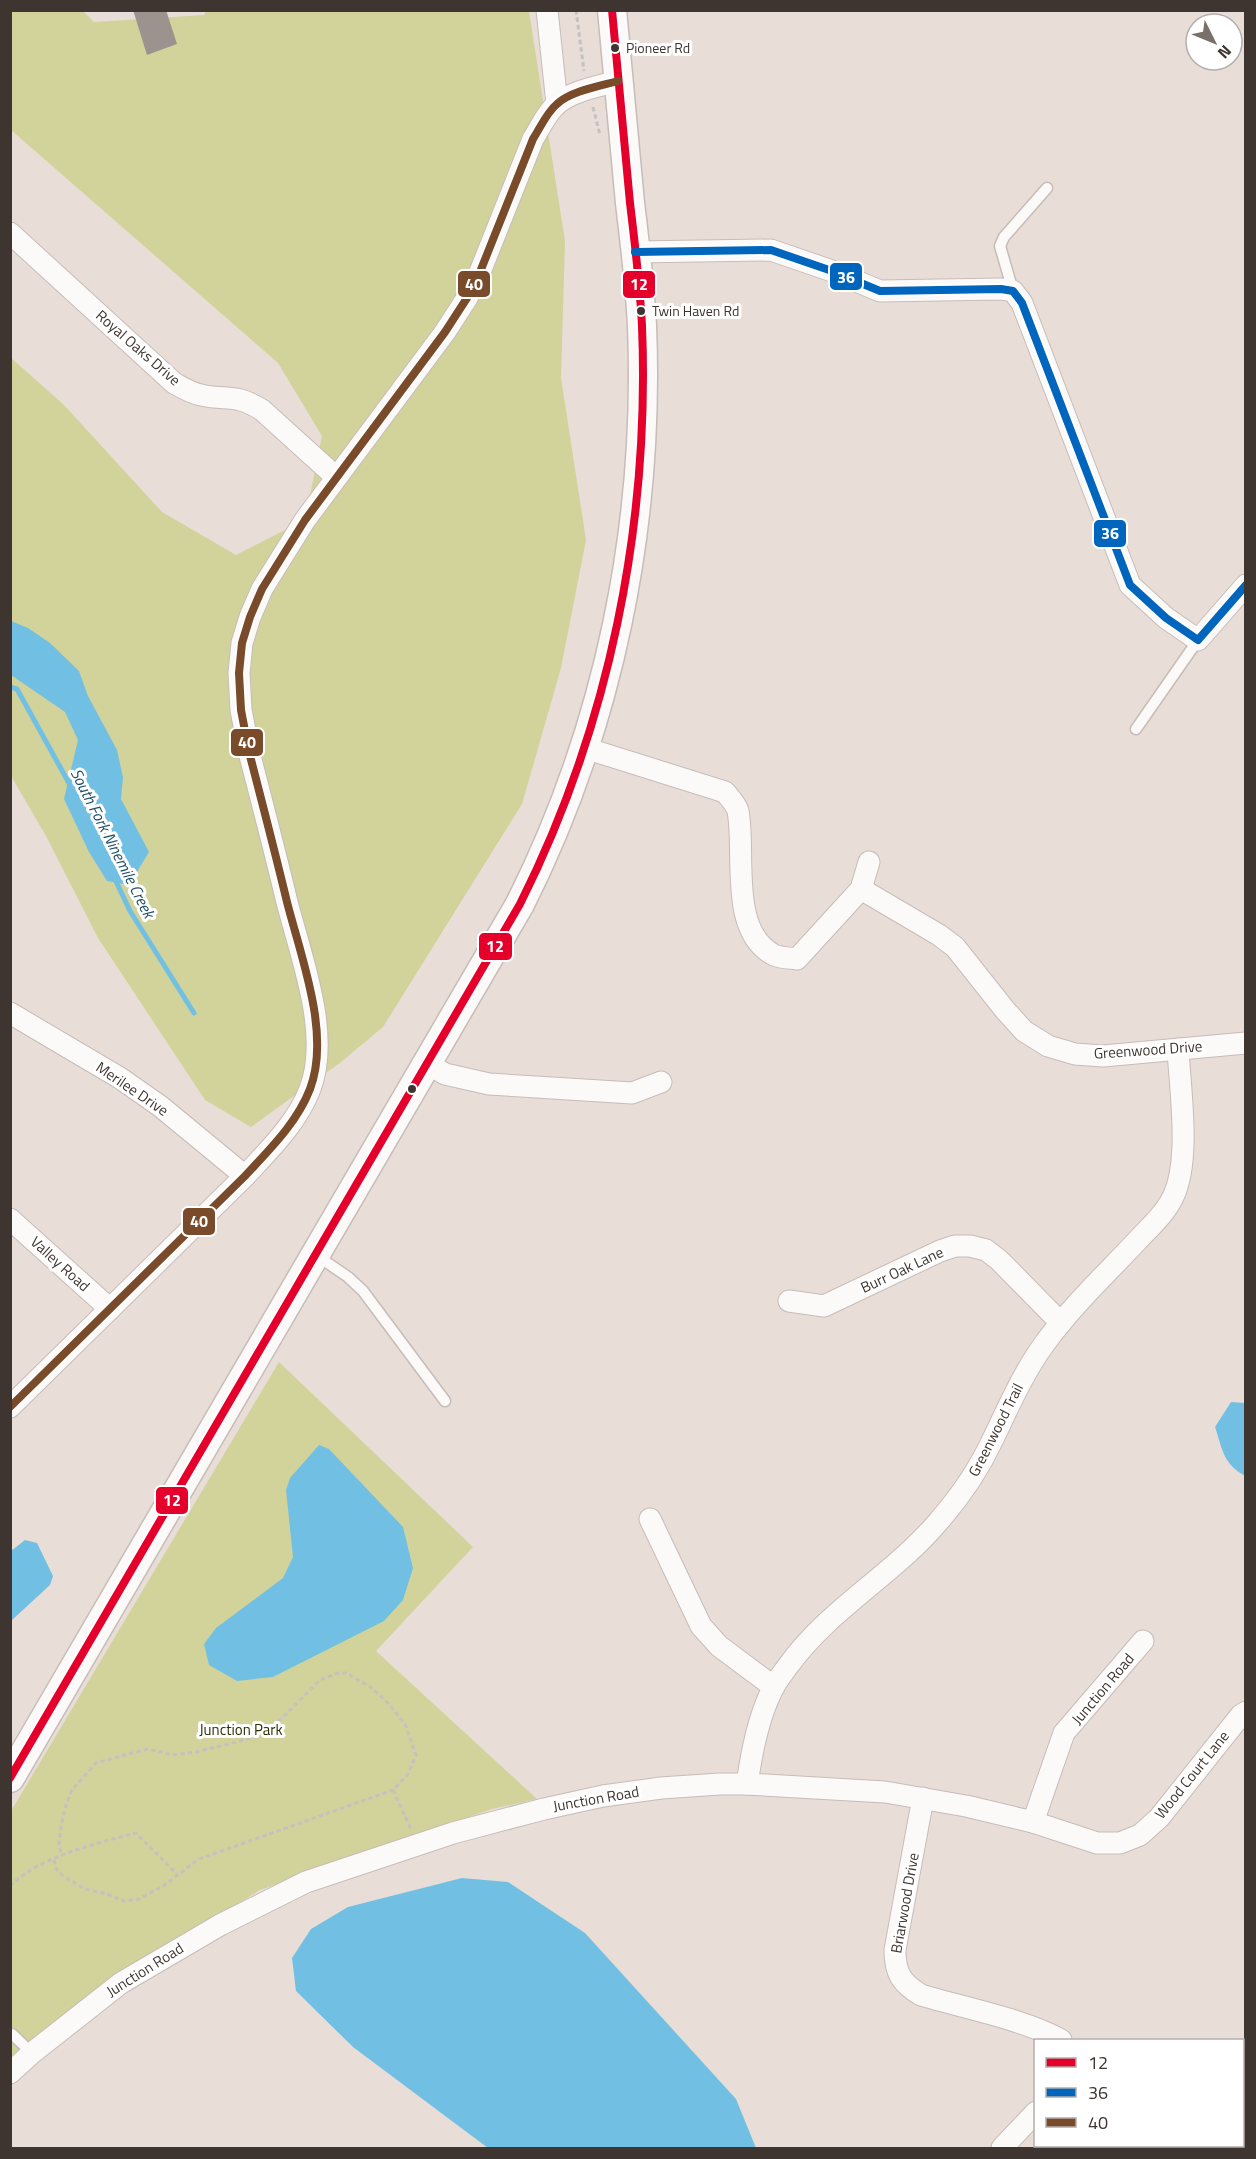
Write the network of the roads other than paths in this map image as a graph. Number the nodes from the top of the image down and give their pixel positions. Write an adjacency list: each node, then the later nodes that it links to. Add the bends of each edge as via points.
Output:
1 (548, 10): 4 (street)
2 (612, 10): 3 (main road)
3 (618, 81): 4 (street, via 588,89); 7 (main road)
4 (557, 104): 9 (street, via 533,139 467,298)
5 (1047, 188): 8 (lane, via 1000,246)
6 (10, 233): 9 (street, Royal Oaks Drive, via 174,383 201,395 248,401)
7 (635, 252): 8 (street, via 771,250 880,291); 13 (main road, via 643,392 632,540 604,687)
8 (1013, 291): 11 (street, via 1022,303 1131,585 1166,618)
9 (336, 477): 21 (street, via 276,563 242,643 241,710 315,1008 318,1055 310,1089 293,1119)
10 (1245, 585): 11 (street)
11 (1198, 640): 12 (lane)
12 (1136, 729)
13 (585, 747): 15 (street, via 725,792 738,809 743,905 761,945 776,956 797,959); 19 (main road, via 544,857)
14 (869, 862): 15 (street)
15 (861, 889): 18 (street, Greenwood Drive, via 956,948 1024,1031 1048,1046 1075,1054 1103,1056)
16 (10, 1013): 21 (street, Merilee Drive, via 120,1078)
17 (1245, 1043): 18 (street, Greenwood Drive)
18 (1178, 1049): 26 (street, Greenwood Trail, via 1183,1142 1173,1197)
19 (428, 1064): 20 (street, via 444,1074 489,1084 632,1093); 23 (main road)
20 (661, 1082)
21 (245, 1176): 25 (street)
22 (10, 1219): 25 (street, Valley Road)
23 (315, 1255): 27 (lane, via 363,1291); 33 (main road)
24 (789, 1301): 26 (street, Burr Oak Lane, via 824,1306 940,1251 970,1246 986,1250 999,1260)
25 (110, 1309): 28 (street)
26 (1061, 1323): 31 (street, Greenwood Trail, via 1043,1344 968,1484 944,1515 803,1645)
27 (445, 1401)
28 (10, 1407)
29 (650, 1519): 31 (street, via 701,1626 719,1646)
30 (1143, 1641): 36 (street, Junction Road, via 1065,1733)
31 (774, 1686): 34 (street, Greenwood Trail, via 754,1744)
32 (1245, 1712): 36 (street, Wood Court Lane, via 1159,1818 1140,1835 1120,1843 1097,1843)
33 (10, 1778)
34 (747, 1784): 35 (street, Junction Road); 39 (street, Junction Road, via 661,1788 544,1809 417,1844 306,1882 220,1925 121,1983)
35 (924, 1798): 36 (street, Junction Road); 38 (street, Briarwood Drive, via 895,1950 900,1977 921,1995)
36 (1033, 1822)
37 (12, 2034): 39 (lane)
38 (1059, 2039)
39 (32, 2054): 40 (street, Junction Road)
40 (10, 2073)
41 (1034, 2113): 42 (street)
42 (1002, 2148)

